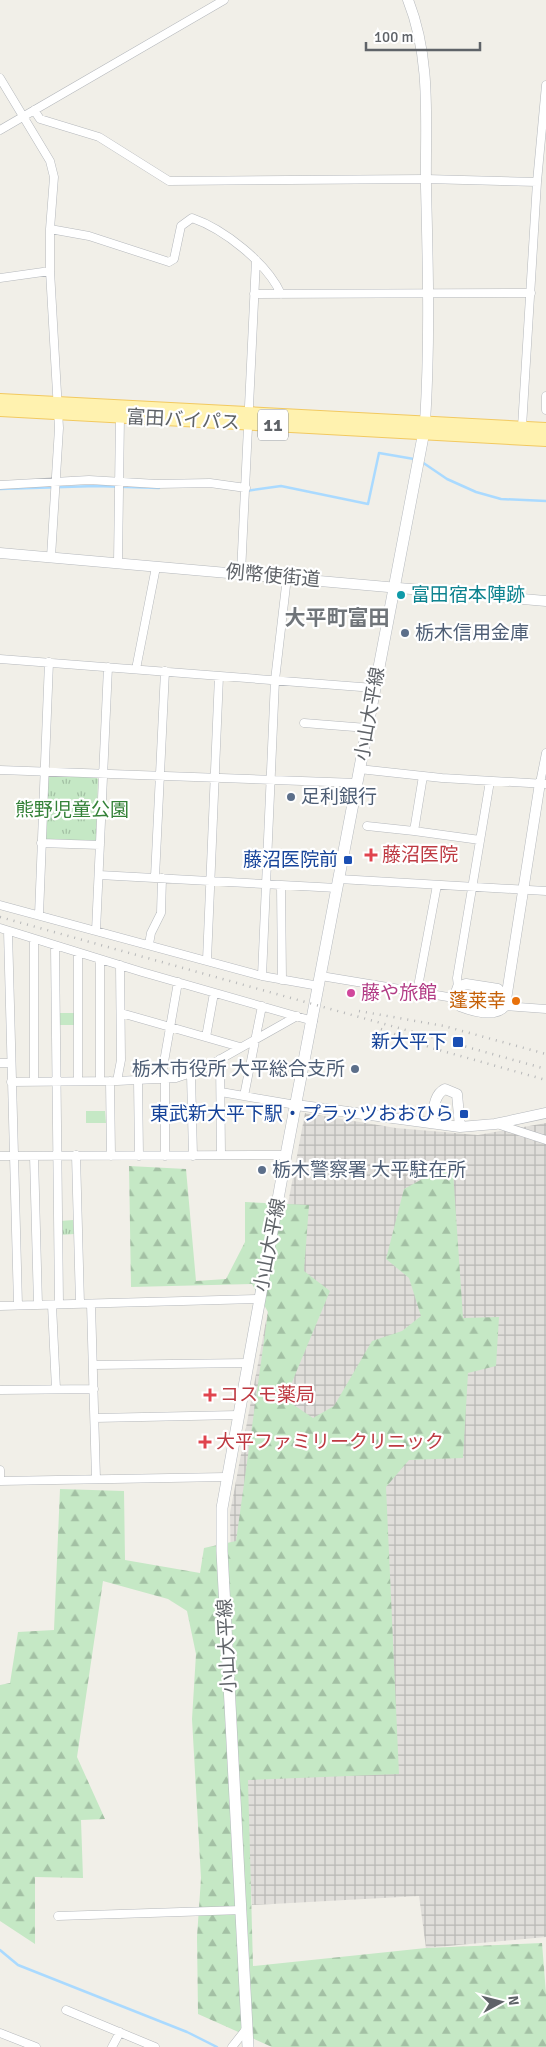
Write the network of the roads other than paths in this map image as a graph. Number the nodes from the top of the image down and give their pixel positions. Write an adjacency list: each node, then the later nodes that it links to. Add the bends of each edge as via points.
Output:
1 (224, 0): 5 (street)
2 (408, 0): 8 (street, via 417,26 426,74)
3 (0, 78): 6 (street)
4 (546, 85): 9 (street)
5 (34, 110): 6 (street); 8 (street, via 40,119 99,137 169,181)
6 (22, 117): 7 (street); 10 (street, via 50,161 54,177)
7 (0, 130)
8 (426, 179): 9 (street); 17 (street)
9 (537, 182): 14 (street)
10 (50, 229): 11 (street, via 88,236 170,262 174,259 181,226 192,218 209,226); 12 (street)
11 (256, 260): 15 (street); 16 (street, via 276,282)
12 (50, 272): 13 (street); 20 (street)
13 (0, 278)
14 (531, 293): 17 (street); 26 (street)
15 (254, 294): 16 (street); 24 (street)
16 (281, 294): 17 (street)
17 (428, 294): 25 (street)
18 (546, 396): 22 (street)
19 (0, 400): 20 (main road, 富田バイパス / 11)
20 (57, 408): 21 (main road, 富田バイパス / 11); 23 (main road, 富田バイパス / 11); 24 (main road, 富田バイパス / 11); 29 (street)
21 (0, 410)
22 (546, 410)
23 (120, 416): 24 (main road, 富田バイパス / 11); 30 (street)
24 (248, 418): 25 (main road, 富田バイパス / 11); 32 (street)
25 (424, 428): 26 (main road, 富田バイパス / 11); 28 (main road, 富田バイパス / 11); 39 (main road, 小山大平線)
26 (522, 428): 27 (main road, 富田バイパス / 11)
27 (546, 429)
28 (546, 440)
29 (55, 482): 30 (street, via 89,480); 31 (street); 34 (street)
30 (120, 483): 32 (street, via 210,483); 35 (street)
31 (0, 485)
32 (246, 488): 37 (street)
33 (0, 553): 34 (street, 例幣使街道)
34 (51, 557): 35 (street, 例幣使街道)
35 (118, 563): 36 (street, 例幣使街道)
36 (156, 567): 37 (street, 例幣使街道); 44 (street)
37 (241, 573): 38 (street, 例幣使街道)
38 (287, 578): 39 (street, 例幣使街道); 47 (street)
39 (395, 586): 40 (street, 例幣使街道); 48 (main road, 小山大平線)
40 (546, 601)
41 (0, 659): 42 (street)
42 (49, 662): 43 (street); 54 (street)
43 (108, 667): 44 (street); 55 (street)
44 (136, 669): 45 (street)
45 (165, 671): 46 (street); 56 (street)
46 (219, 676): 47 (street); 58 (street)
47 (275, 680): 48 (street); 59 (street)
48 (374, 688): 50 (main road, 小山大平線)
49 (304, 723): 50 (street)
50 (366, 728): 53 (main road, 小山大平線)
51 (546, 753): 62 (street)
52 (0, 770): 54 (street)
53 (360, 770): 57 (street); 61 (main road, 小山大平線)
54 (44, 772): 55 (street); 66 (street)
55 (102, 773): 56 (street); 67 (street)
56 (159, 775): 58 (street); 69 (street)
57 (423, 776): 60 (street); 64 (street)
58 (214, 777): 59 (street); 70 (street)
59 (270, 780): 61 (street); 72 (street)
60 (490, 781): 62 (street); 65 (street)
61 (357, 783): 71 (main road, 小山大平線)
62 (543, 784): 76 (street)
63 (368, 826): 64 (street)
64 (414, 831): 65 (street)
65 (480, 840): 75 (street)
66 (41, 843): 67 (street); 79 (street)
67 (100, 845): 68 (street)
68 (99, 875): 69 (street); 82 (street)
69 (158, 878): 70 (street); 84 (street, via 161,913)
70 (210, 881): 72 (street); 88 (street)
71 (338, 883): 73 (street); 74 (street); 92 (main road, 小山大平線)
72 (266, 885): 73 (street); 90 (street)
73 (281, 885): 91 (street)
74 (437, 885): 75 (street); 97 (street)
75 (473, 888): 76 (street); 95 (street)
76 (522, 891): 77 (street); 94 (street)
77 (546, 891)
78 (0, 905): 79 (street)
79 (38, 916): 82 (street)
80 (0, 928): 81 (street)
81 (8, 931): 83 (street); 107 (street)
82 (96, 931): 84 (street)
83 (34, 939): 85 (street); 123 (street)
84 (149, 944): 88 (street)
85 (55, 946): 86 (street); 118 (street)
86 (78, 953): 87 (street); 119 (street)
87 (100, 960): 89 (street); 120 (street)
88 (207, 960): 90 (street)
89 (120, 965): 93 (street); 103 (street)
90 (262, 976): 91 (street)
91 (282, 980): 92 (street)
92 (320, 981): 97 (street); 105 (main road, 小山大平線)
93 (178, 982): 98 (street); 106 (street)
94 (508, 983): 96 (street); 100 (street)
95 (458, 987): 96 (street, via 466,984); 99 (street)
96 (498, 989): 100 (street)
97 (417, 992): 99 (street)
98 (214, 993): 101 (street); 109 (street)
99 (454, 998): 100 (street, via 460,1006 493,1014 502,1010)
100 (506, 1003): 102 (street)
101 (262, 1006): 104 (street); 110 (street)
102 (546, 1009)
103 (121, 1013): 106 (street); 121 (street, via 121,1060)
104 (297, 1016): 105 (street); 110 (street)
105 (312, 1021): 126 (main road, 小山大平線)
106 (169, 1026): 109 (street); 116 (street)
107 (10, 1030): 108 (street); 114 (street)
108 (0, 1031)
109 (206, 1037): 111 (street)
110 (255, 1039): 111 (street); 125 (street)
111 (240, 1048): 112 (street)
112 (220, 1058): 115 (street); 124 (street)
113 (0, 1063): 114 (street)
114 (11, 1063): 122 (street)
115 (191, 1074): 116 (street); 141 (street)
116 (163, 1079): 117 (street); 140 (street)
117 (138, 1080): 121 (street); 139 (street)
118 (56, 1081): 119 (street); 123 (street); 132 (street)
119 (78, 1081): 120 (street)
120 (100, 1081): 121 (street)
121 (114, 1081): 138 (street)
122 (12, 1082): 123 (street); 136 (street)
123 (34, 1082)
124 (221, 1092): 125 (street); 142 (street)
125 (244, 1096): 126 (street)
126 (296, 1105): 128 (street); 134 (main road, 小山大平線)
127 (546, 1112): 129 (street)
128 (432, 1123): 130 (street); 130 (street, via 436,1098 445,1089 457,1094)
129 (495, 1124): 130 (street); 131 (street)
130 (460, 1127)
131 (546, 1140)
132 (56, 1155): 133 (street); 137 (street); 144 (street)
133 (76, 1155): 138 (street); 145 (street)
134 (286, 1155): 142 (street); 143 (main road, 小山大平線)
135 (0, 1156): 136 (street)
136 (13, 1156): 137 (street); 147 (street)
137 (34, 1156): 148 (street)
138 (110, 1156): 139 (street)
139 (139, 1156): 140 (street)
140 (165, 1156): 141 (street)
141 (193, 1156): 142 (street)
142 (220, 1156)
143 (260, 1299): 146 (street); 150 (main road, 小山大平線)
144 (56, 1304): 145 (street); 148 (street); 152 (street)
145 (80, 1304): 146 (street)
146 (92, 1304): 151 (street)
147 (18, 1305): 148 (street); 149 (street)
148 (38, 1305)
149 (0, 1306)
150 (248, 1363): 151 (street); 155 (main road, 小山大平線)
151 (93, 1365): 153 (street)
152 (56, 1389): 153 (street); 154 (street)
153 (94, 1389): 156 (street)
154 (0, 1390)
155 (238, 1415): 156 (street); 158 (main road, 小山大平線)
156 (95, 1418): 159 (street)
157 (0, 1470): 160 (street)
158 (226, 1477): 159 (street); 161 (main road, 小山大平線, via 222,1551)
159 (96, 1479): 160 (street)
160 (0, 1481)
161 (242, 1910): 162 (street); 164 (main road, 小山大平線)
162 (58, 1916)
163 (66, 2010): 165 (street)
164 (247, 2028): 170 (street); 171 (main road, 小山大平線)
165 (120, 2032): 168 (street); 169 (street)
166 (0, 2034): 167 (street)
167 (36, 2047)
168 (112, 2047)
169 (155, 2047)
170 (232, 2047)
171 (248, 2047)

